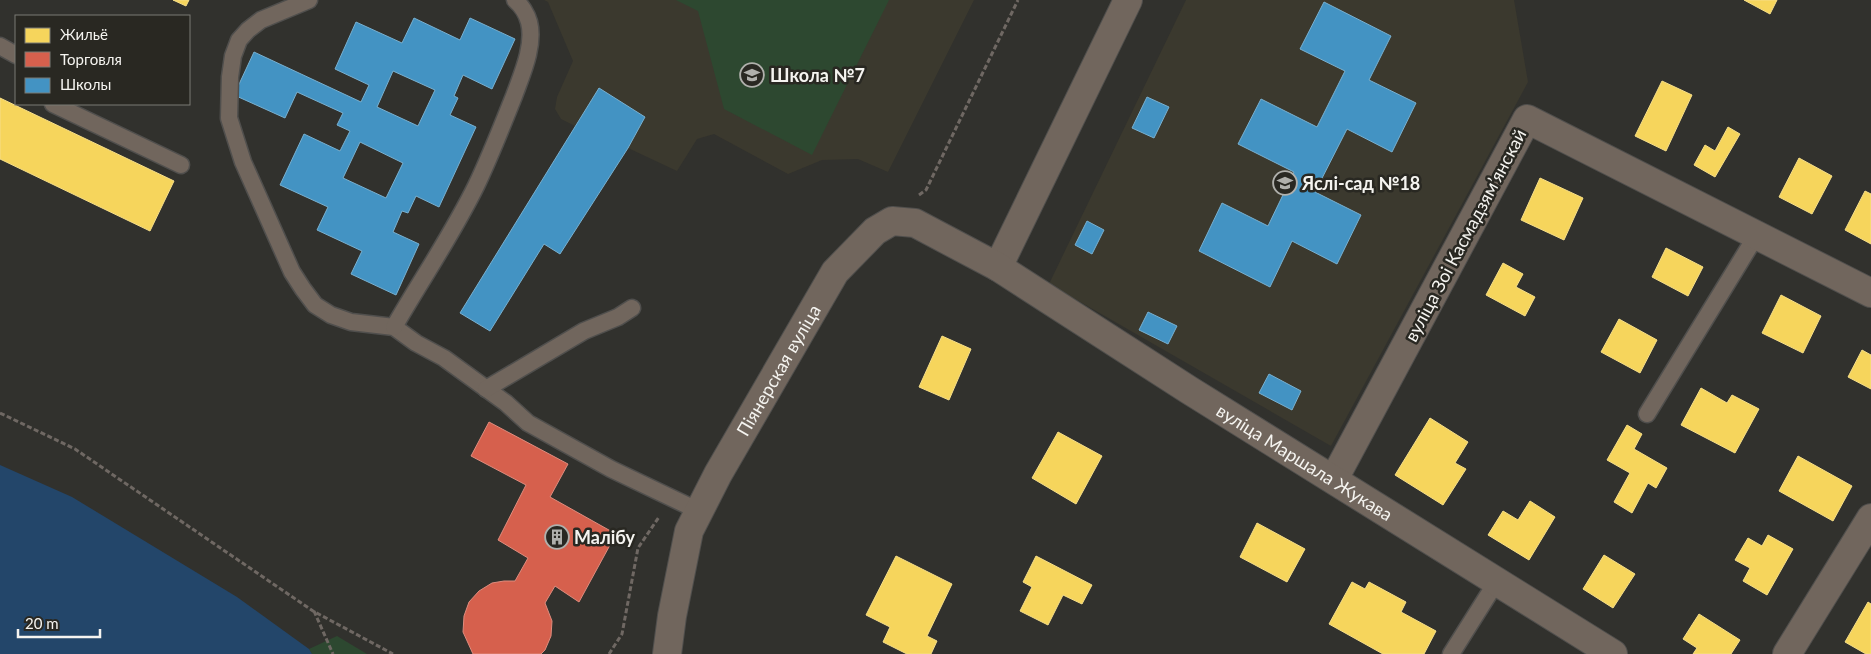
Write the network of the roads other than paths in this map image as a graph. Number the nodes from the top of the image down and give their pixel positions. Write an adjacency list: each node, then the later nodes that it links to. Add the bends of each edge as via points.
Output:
1 (310, 0): 12 (lane, via 261,20 239,40 230,77 229,118 243,162 292,272 315,305 351,322)
2 (515, 0): 12 (lane, via 529,22 530,44 522,75 476,186)
3 (1128, 0): 9 (street)
4 (0, 46): 5 (lane)
5 (15, 54)
6 (55, 105): 7 (lane)
7 (181, 165)
8 (1756, 236): 10 (street, вуліца Зоі Касмадзямʼянскай); 14 (lane); 15 (street, вуліца Зоі Касмадзямʼянскай, via 1527,119)
9 (998, 267): 15 (street, вуліца Маршала Жукава); 16 (street, Піянерская вуліца, via 915,223 892,221 876,231 835,272)
10 (1871, 293)
11 (632, 308): 13 (lane)
12 (394, 328): 13 (lane, via 444,358)
13 (486, 389): 16 (lane, via 528,424)
14 (1648, 414)
15 (1334, 479): 18 (street, вуліца Маршала Жукава)
16 (699, 511): 19 (street, Піянерская вуліца, via 689,530)
17 (1871, 518): 22 (street)
18 (1497, 581): 20 (lane); 21 (street, вуліца Маршала Жукава)
19 (667, 654)
20 (1451, 654)
21 (1614, 654)
22 (1787, 654)

